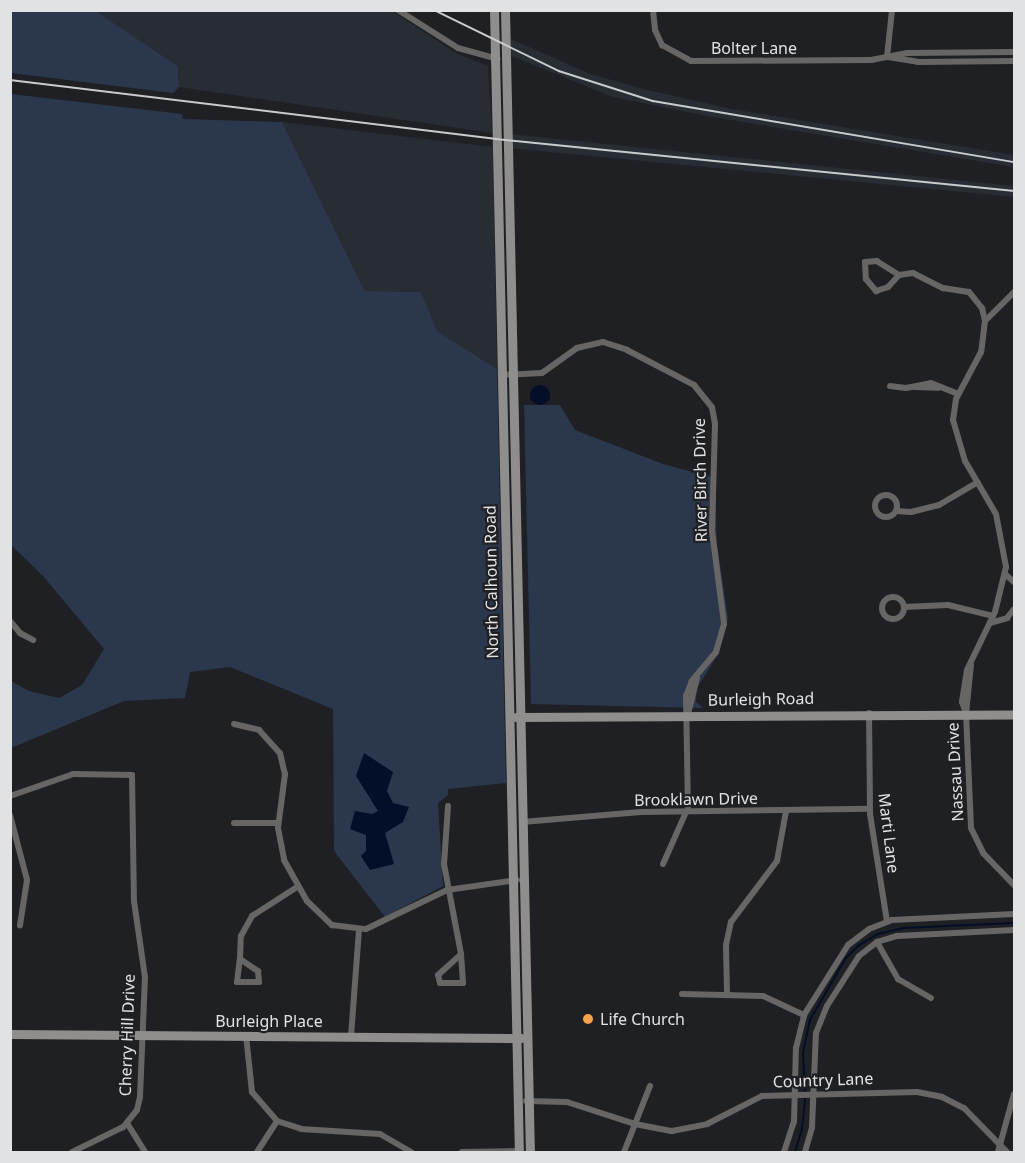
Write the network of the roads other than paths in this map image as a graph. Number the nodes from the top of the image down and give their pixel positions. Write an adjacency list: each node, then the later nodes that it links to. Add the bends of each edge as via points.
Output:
1 (398, 10): 8 (street, via 458,48)
2 (494, 10): 8 (main road, North Calhoun Road)
3 (504, 10): 9 (main road, North Calhoun Road)
4 (654, 10): 7 (street, Bolter Lane, via 654,30 662,45 691,61)
5 (892, 10): 7 (street)
6 (1014, 52): 7 (street, Bolter Lane, via 907,53)
7 (887, 57): 10 (street, Bolter Lane, via 918,62)
8 (495, 59): 9 (street); 14 (main road, North Calhoun Road)
9 (506, 59): 15 (main road, North Calhoun Road)
10 (1014, 62)
11 (899, 274): 11 (street, via 888,287 876,291 866,279 865,262 877,261); 13 (street, via 913,273 943,288 969,292 982,308)
12 (1014, 292): 13 (street)
13 (985, 321): 17 (street, Nassau Drive, via 981,352)
14 (501, 375): 15 (street, River Birch Drive); 31 (main road, North Calhoun Road)
15 (513, 375): 29 (street, River Birch Drive, via 542,373 577,348 603,342 684,379 708,399 715,424 712,529 724,624 716,652 686,696); 32 (main road, North Calhoun Road)
16 (890, 386): 17 (street, via 931,383)
17 (958, 394): 18 (street, Nassau Drive, via 953,410 955,432)
18 (978, 482): 19 (street, via 939,505 911,512); 20 (street, Nassau Drive, via 1001,528)
19 (896, 511)
20 (1005, 574): 21 (street); 24 (street, Nassau Drive)
21 (1014, 582)
22 (904, 607): 24 (street, via 948,605)
23 (1014, 609): 24 (street, via 1007,618)
24 (992, 620): 28 (street, Nassau Drive, via 963,690)
25 (10, 621): 26 (street)
26 (33, 640)
27 (869, 712): 28 (main road, Burleigh Road); 29 (main road, Burleigh Road); 36 (street, Marti Lane)
28 (966, 713): 30 (main road, Burleigh Road); 46 (street, Nassau Drive, via 973,836 983,853)
29 (688, 714): 32 (main road, Burleigh Road); 38 (street, River Birch Drive)
30 (1014, 714)
31 (508, 717): 32 (main road, Burleigh Road); 44 (main road, North Calhoun Road)
32 (519, 717): 40 (main road, North Calhoun Road)
33 (234, 724): 42 (street, via 258,730 280,753 285,780)
34 (10, 796): 62 (street, Cherry Hill Drive, via 73,774 132,775 135,901 144,977)
35 (448, 806): 48 (street, via 443,848)
36 (870, 809): 37 (street, Brooklawn Drive); 50 (street, Marti Lane)
37 (786, 811): 38 (street, Brooklawn Drive); 57 (street, via 777,861 731,922 726,945)
38 (687, 812): 40 (street, Brooklawn Drive); 43 (street)
39 (10, 815): 51 (street, via 26,873)
40 (522, 822): 45 (main road, North Calhoun Road)
41 (234, 823): 42 (street)
42 (278, 823): 47 (street, via 284,860)
43 (663, 864)
44 (512, 880): 45 (street); 48 (street); 65 (main road, North Calhoun Road)
45 (523, 880): 66 (main road, North Calhoun Road)
46 (1014, 885)
47 (297, 887): 52 (street, via 326,921); 56 (street, via 252,916 241,936)
48 (447, 890): 52 (street); 55 (street)
49 (1014, 914): 50 (street)
50 (886, 921): 60 (street, via 848,945)
51 (20, 925)
52 (360, 930): 64 (street)
53 (1014, 930): 54 (street, via 910,934)
54 (877, 942): 59 (street, via 898,979); 68 (street, via 851,966 820,1021)
55 (461, 954): 55 (street, via 438,975 440,983 463,983)
56 (240, 959): 56 (street, via 237,982 259,982 258,971)
57 (727, 993): 58 (street); 60 (street, via 772,998)
58 (682, 994)
59 (931, 998)
60 (804, 1015): 68 (street, via 796,1048)
61 (10, 1034): 62 (main road, Burleigh Place)
62 (140, 1034): 63 (main road, Burleigh Place); 72 (street, Cherry Hill Drive, via 140,1097)
63 (246, 1035): 64 (main road, Burleigh Place); 71 (street, via 252,1092)
64 (351, 1036): 65 (main road, Burleigh Place)
65 (516, 1038): 66 (main road, Burleigh Place); 80 (main road, North Calhoun Road)
66 (527, 1038): 70 (main road, North Calhoun Road)
67 (650, 1086): 73 (street)
68 (804, 1093): 73 (street, Country Lane, via 762,1096 692,1129 664,1131); 74 (street, Country Lane, via 935,1095 964,1108); 83 (street); 84 (street, via 812,1127)
69 (1014, 1094): 74 (street)
70 (525, 1101): 73 (street, Country Lane, via 567,1102); 81 (main road, North Calhoun Road)
71 (277, 1121): 77 (street); 78 (street, via 302,1129 380,1134)
72 (127, 1123): 75 (street); 76 (street)
73 (635, 1124): 82 (street)
74 (999, 1144): 85 (street); 86 (street, Country Lane)
75 (72, 1152)
76 (145, 1152)
77 (257, 1152)
78 (411, 1152)
79 (462, 1152): 80 (street)
80 (519, 1152)
81 (530, 1152)
82 (624, 1152)
83 (784, 1152)
84 (806, 1152)
85 (998, 1152)
86 (1007, 1152)

